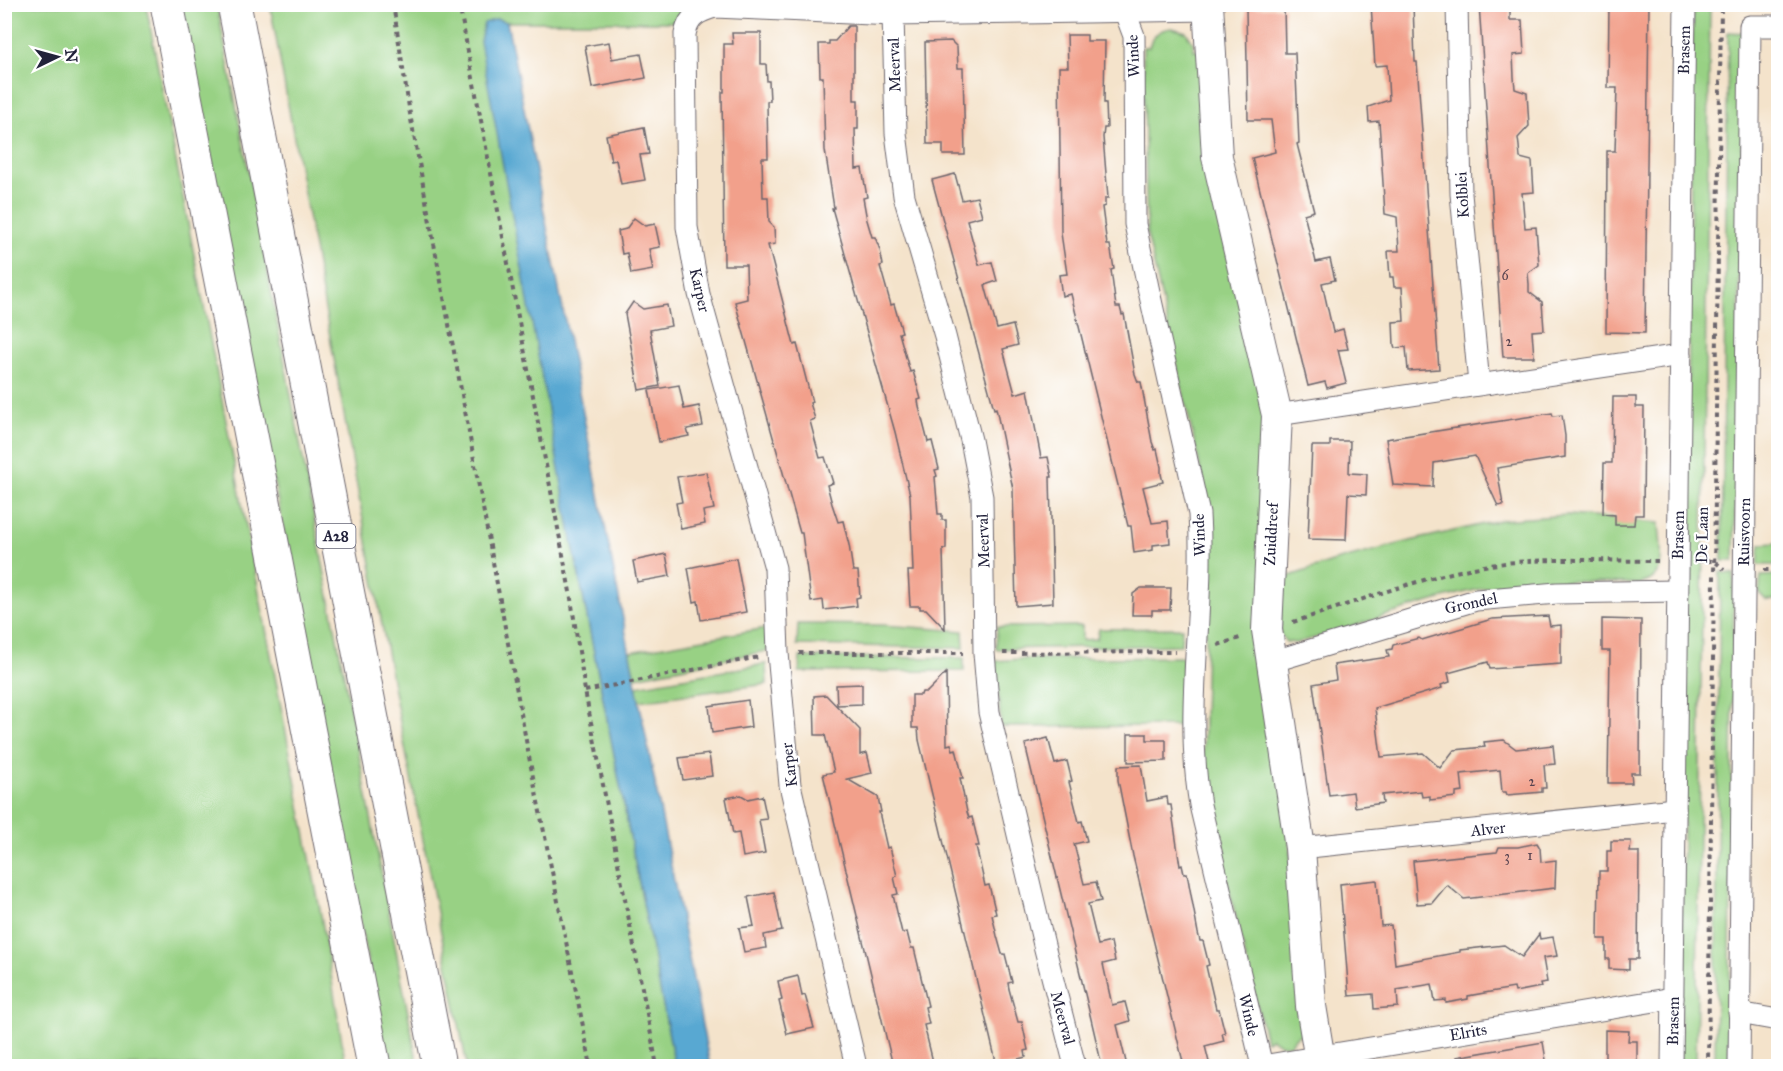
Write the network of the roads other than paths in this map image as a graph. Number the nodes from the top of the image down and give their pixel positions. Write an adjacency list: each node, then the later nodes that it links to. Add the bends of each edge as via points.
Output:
1 (167, 4): 20 (highway)
2 (234, 4): 21 (highway, A28)
3 (1457, 4): 10 (street, Kolblei, via 1461,194)
4 (1685, 4): 9 (street, Brasem)
5 (1208, 7): 6 (street); 11 (street, Zuiddreef, via 1217,157)
6 (1125, 8): 7 (street); 24 (street, Winde, via 1134,36 1135,224 1199,514 1194,748 1197,786)
7 (893, 15): 22 (street, Karper, via 715,6 699,11 684,34 687,227 699,294 775,568 790,785); 23 (street, Meerval, via 897,133 904,196 945,336 982,497 984,653 989,712)
8 (1779, 26): 17 (street, Ruisvoorn, via 1750,26)
9 (1680, 355): 10 (street); 12 (street, Brasem)
10 (1479, 384): 11 (street)
11 (1277, 415): 13 (street, Zuiddreef, via 1267,630)
12 (1677, 591): 13 (street, Grondel, via 1557,593 1476,600); 14 (street, Brasem)
13 (1271, 662): 15 (street, Zuiddreef)
14 (1675, 809): 15 (street, Alver); 16 (street, Brasem)
15 (1300, 848): 19 (street, Zuiddreef, via 1311,1006)
16 (1673, 998): 19 (street, Elrits); 25 (street, Brasem)
17 (1739, 1013): 18 (street); 26 (street, Ruisvoorn)
18 (1779, 1020)
19 (1320, 1062): 24 (street, Elrits)
20 (374, 1066)
21 (439, 1066)
22 (856, 1066)
23 (1075, 1066)
24 (1262, 1066)
25 (1672, 1066)
26 (1739, 1066)

